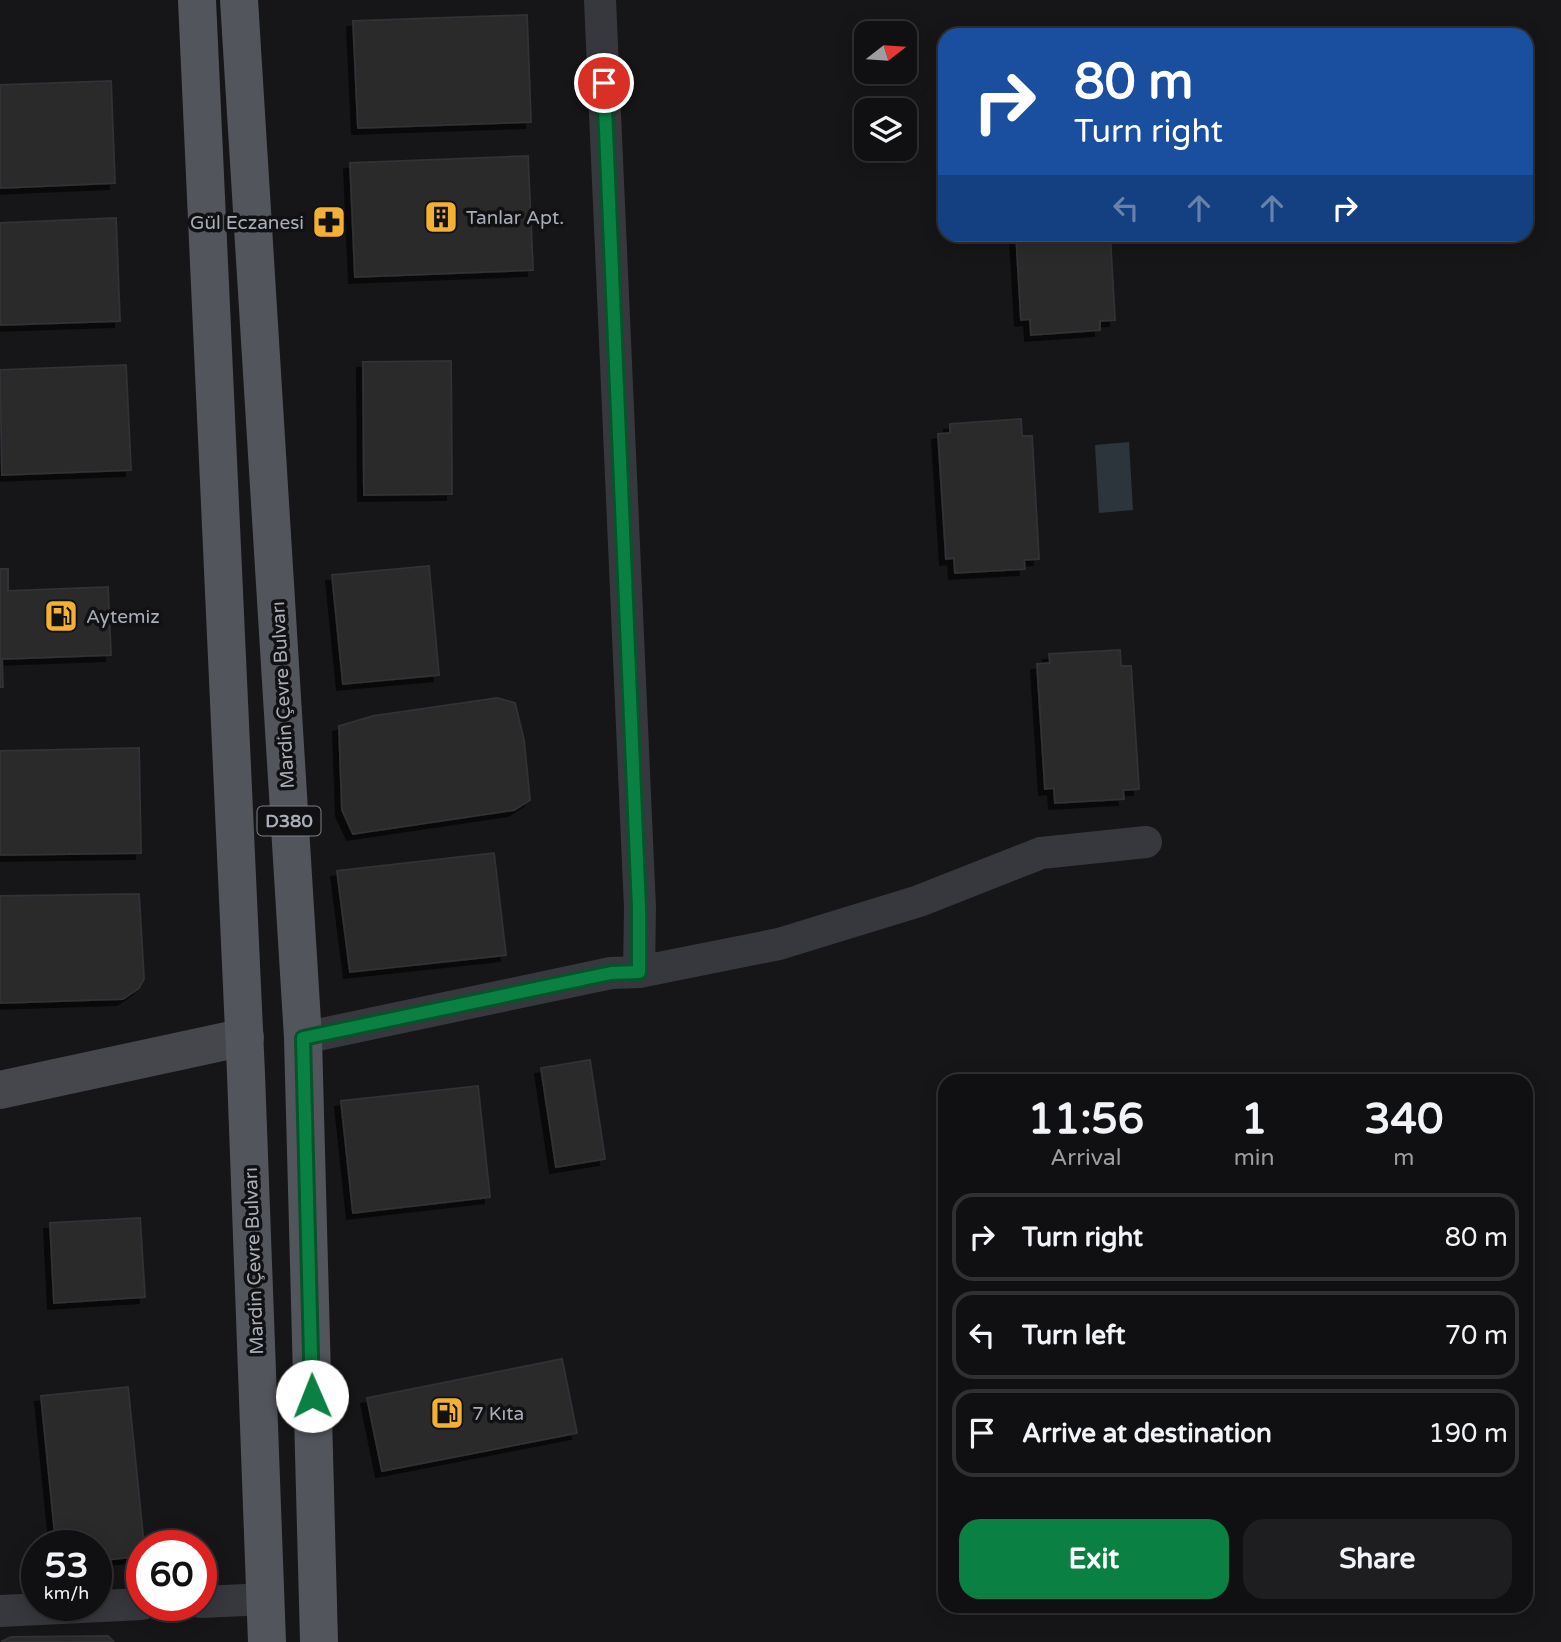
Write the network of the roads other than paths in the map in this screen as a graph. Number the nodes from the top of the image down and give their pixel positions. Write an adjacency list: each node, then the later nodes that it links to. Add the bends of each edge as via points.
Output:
1 (197, 0): 6 (main road, Mardin Çevre Bulvarı / D380)
2 (239, 0): 7 (main road, Mardin Çevre Bulvarı / D380)
3 (600, 0): 5 (street)
4 (1146, 842): 5 (street, via 1041,853 919,901 779,944)
5 (639, 972): 7 (street, via 611,973)
6 (245, 1037): 8 (street); 9 (main road, Mardin Çevre Bulvarı / D380)
7 (303, 1038): 14 (main road, Mardin Çevre Bulvarı / D380)
8 (0, 1090)
9 (265, 1599): 10 (street); 13 (main road, Mardin Çevre Bulvarı / D380)
10 (217, 1601)
11 (126, 1605): 12 (street)
12 (0, 1611)
13 (267, 1642)
14 (319, 1642)

